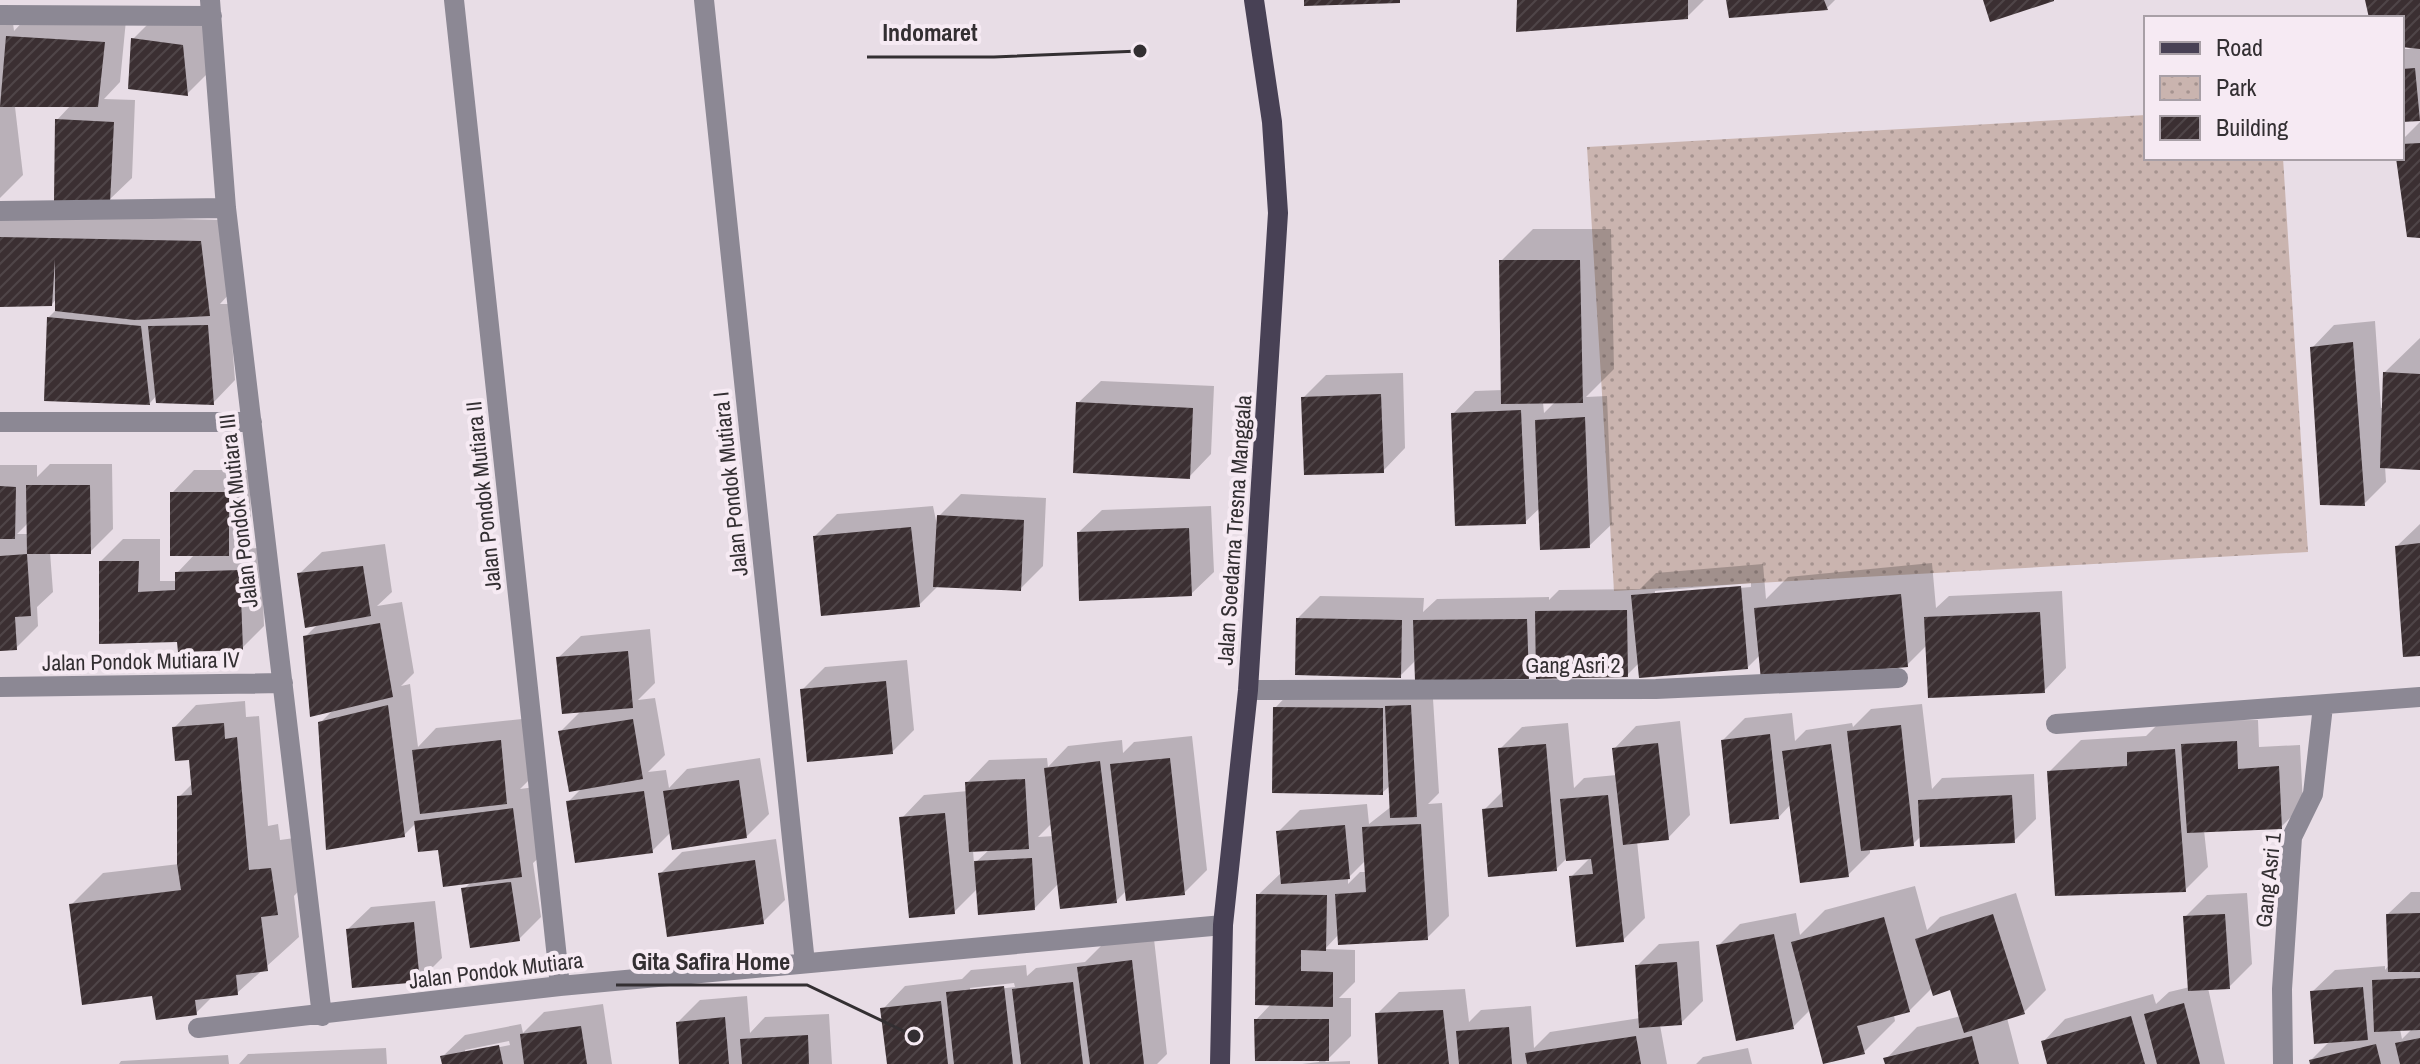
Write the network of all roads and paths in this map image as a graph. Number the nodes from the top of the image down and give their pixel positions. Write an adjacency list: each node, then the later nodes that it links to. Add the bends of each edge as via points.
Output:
1 (454, 0): 19 (street, Jalan Pondok Mutiara II)
2 (704, 0): 18 (street, Jalan Pondok Mutiara I)
3 (1254, 0): 13 (main road, Jalan Soedarna Tresna Manggala, via 1272,122 1278,213)
4 (211, 8): 5 (street); 6 (street, Jalan Pondok Mutiara III)
5 (0, 15)
6 (226, 208): 7 (street); 9 (street, Jalan Pondok Mutiara III)
7 (0, 211)
8 (0, 422): 9 (street)
9 (252, 422): 11 (street, Jalan Pondok Mutiara III)
10 (1898, 678): 13 (street, Gang Asri 2, via 1656,689)
11 (283, 683): 12 (street, Jalan Pondok Mutiara IV); 20 (street, Jalan Pondok Mutiara III)
12 (0, 687)
13 (1248, 690): 17 (main road, Jalan Soedarna Tresna Manggala)
14 (2420, 697): 15 (street)
15 (2323, 706): 16 (street); 23 (street, Gang Asri 1, via 2313,794 2292,837)
16 (2056, 724)
17 (1223, 925): 18 (street, Jalan Pondok Mutiara); 22 (main road, Jalan Soedarna Tresna Manggala)
18 (805, 963): 19 (street, Jalan Pondok Mutiara)
19 (560, 986): 20 (street, Jalan Pondok Mutiara)
20 (322, 1016): 21 (street, Jalan Pondok Mutiara)
21 (198, 1028)
22 (1220, 1064)
23 (2283, 1064)

